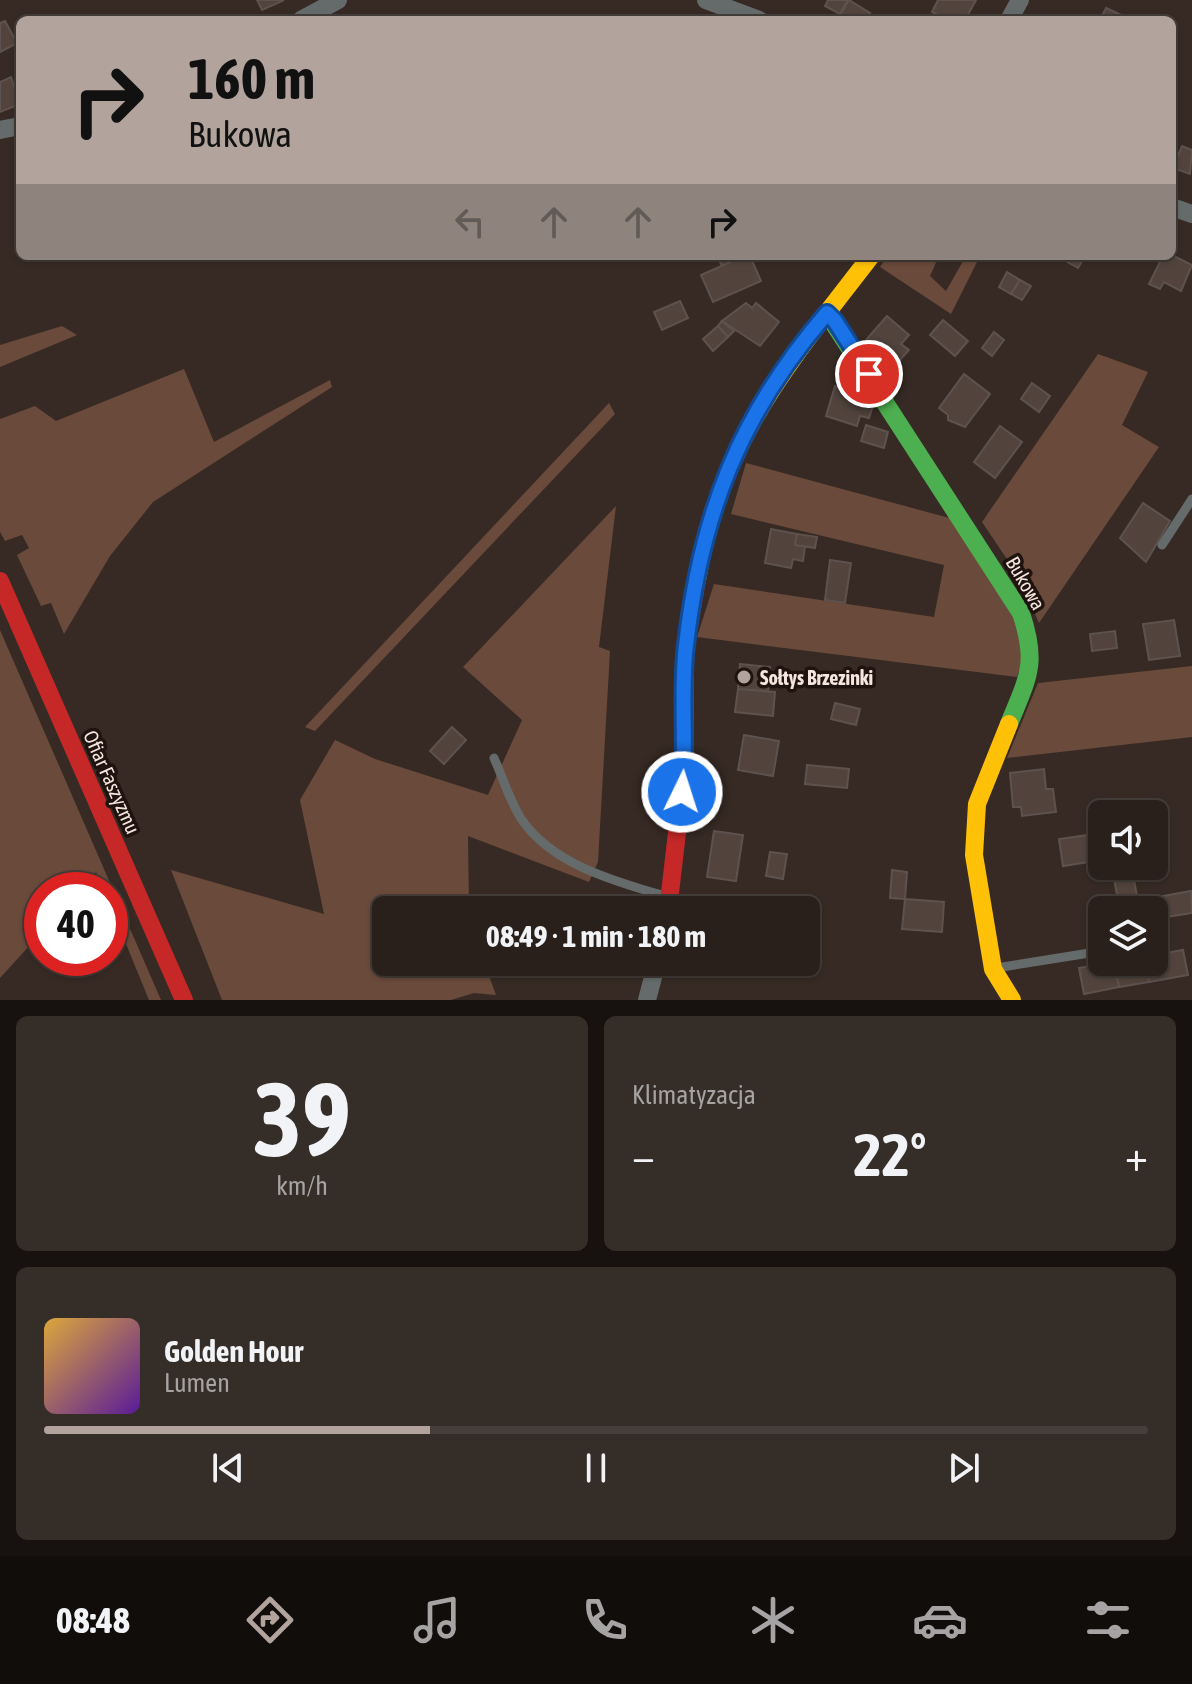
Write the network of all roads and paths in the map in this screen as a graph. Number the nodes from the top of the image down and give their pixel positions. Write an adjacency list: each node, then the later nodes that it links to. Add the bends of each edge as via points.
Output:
1 (338, 0): 3 (street)
2 (706, 0): 4 (street)
3 (308, 16)
4 (748, 16)
5 (868, 260): 6 (street)
6 (827, 313): 12 (street, via 777,378 743,434 714,503 685,648 685,764); 14 (street, Bukowa, via 1021,613 1029,637 1032,668 977,804 974,855)
7 (1192, 499): 8 (lane)
8 (1162, 545)
9 (0, 581): 16 (street, Ofiar Faszyzmu)
10 (494, 758): 11 (lane, via 522,820 552,851)
11 (650, 896)
12 (670, 896)
13 (1088, 953): 14 (lane)
14 (993, 969): 18 (street, Bukowa)
15 (653, 976): 17 (street)
16 (184, 1000)
17 (647, 1000)
18 (1012, 1000)

